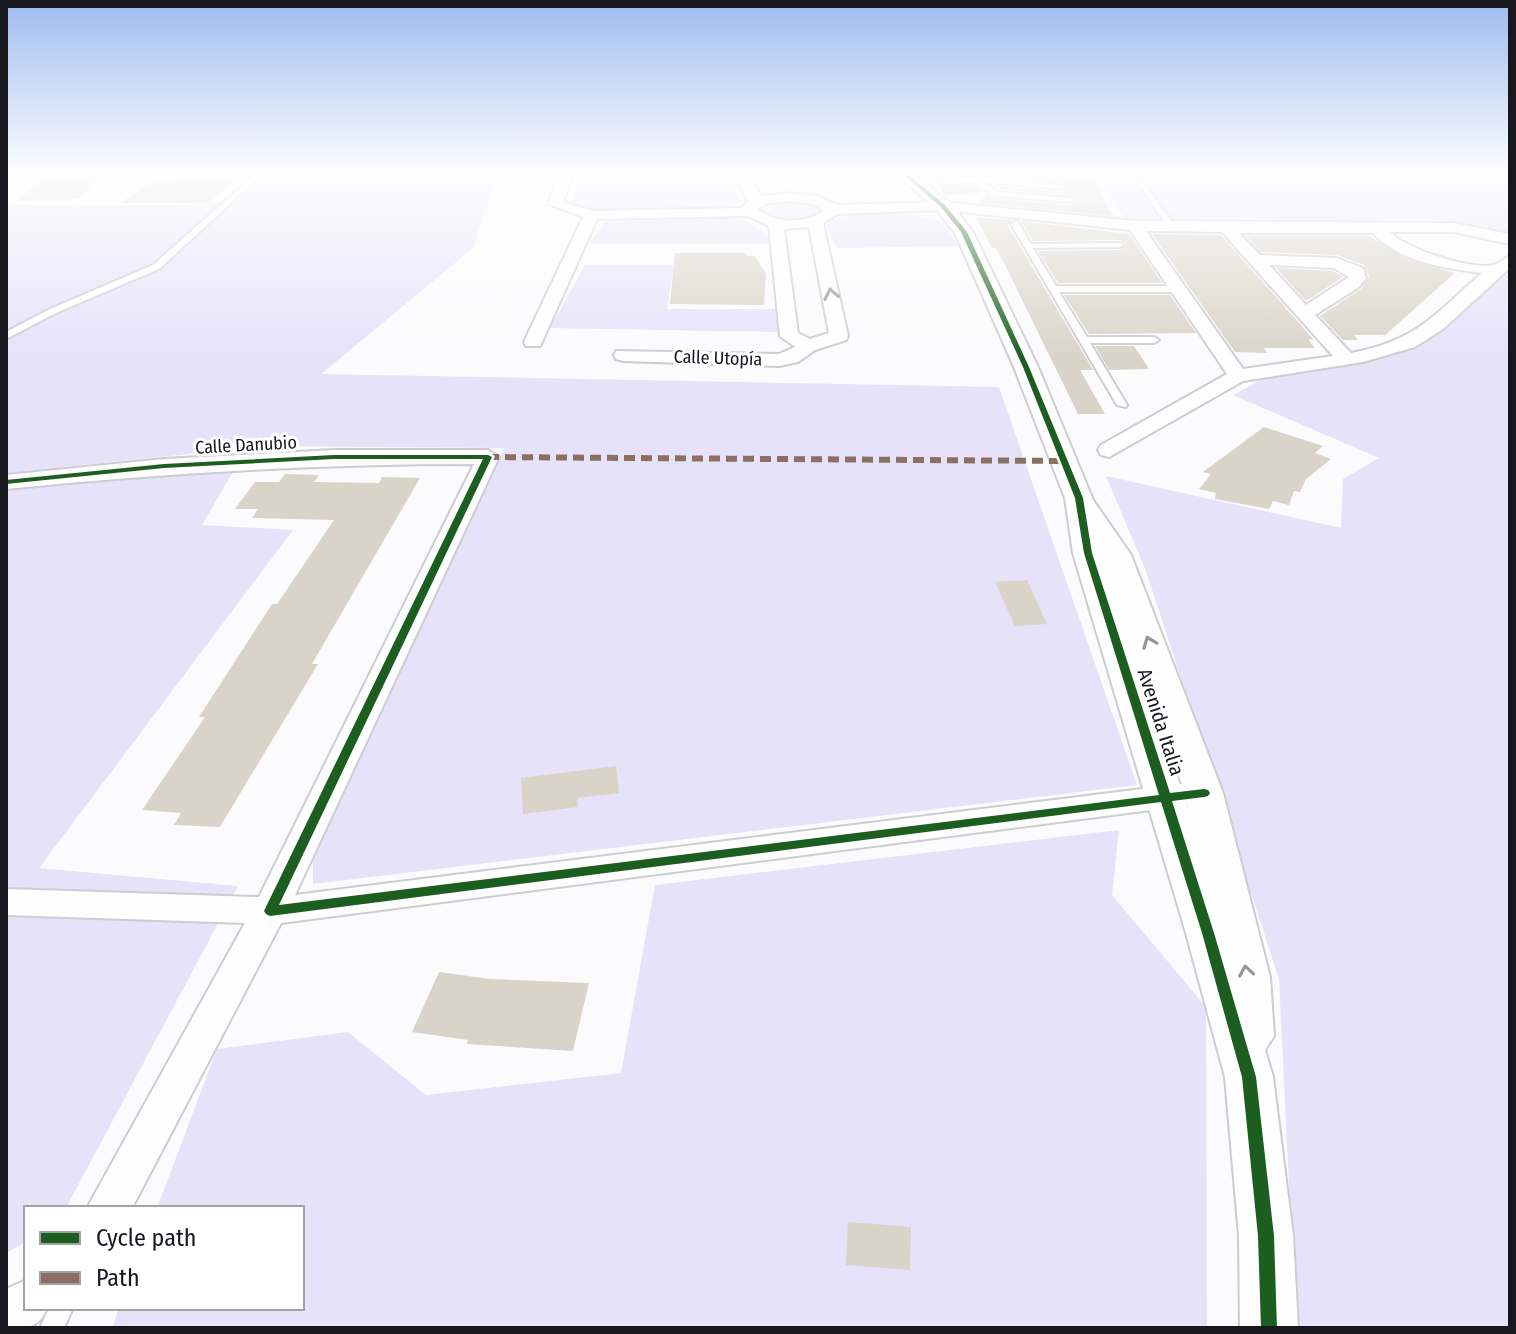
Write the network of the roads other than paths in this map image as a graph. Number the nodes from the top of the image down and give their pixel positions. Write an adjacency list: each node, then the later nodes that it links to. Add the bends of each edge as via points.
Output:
1 (193, 234): 19 (lane, via 156,267)
2 (582, 234): 22 (street)
3 (777, 234): 23 (street, Calle Utopía, via 789,336)
4 (818, 234): 23 (street, Calle Utopía, one-way to 4, via 839,336)
5 (965, 234): 30 (street, Avenida Italia)
6 (1022, 234): 13 (lane)
7 (1141, 234): 17 (street)
8 (1232, 234): 14 (street)
9 (1382, 234): 15 (street, via 1431,260)
10 (1490, 234): 11 (street)
11 (1510, 239)
12 (1119, 245): 13 (lane)
13 (1029, 246): 16 (lane)
14 (1255, 260): 18 (street); 18 (street, via 1337,263 1357,272 1353,283)
15 (1502, 266): 25 (street, via 1411,343)
16 (1055, 289): 17 (lane); 20 (lane)
17 (1178, 289): 26 (street)
18 (1305, 314): 25 (street)
19 (6, 336)
20 (1085, 340): 21 (lane); 27 (lane)
21 (1154, 340)
22 (533, 342)
23 (808, 346): 24 (street, Calle Utopía, via 799,355 779,360)
24 (623, 355)
25 (1345, 358): 26 (street)
26 (1238, 376): 28 (street)
27 (1122, 405)
28 (1109, 450)
29 (6, 482): 34 (street, Calle Danubio, via 226,462 488,457)
30 (1079, 498): 31 (street, one-way to 30, via 1116,555); 32 (street, Avenida Italia, via 1088,553)
31 (1204, 793): 32 (street); 35 (street, one-way to 31, via 1248,977)
32 (1166, 796): 34 (street); 35 (street, Avenida Italia)
33 (6, 902): 34 (street)
34 (270, 911): 36 (street)
35 (1249, 1077): 39 (street, Avenida Italia, via 1266,1236)
36 (110, 1206)
37 (24, 1304): 38 (street)
38 (6, 1318)
39 (1269, 1328)

